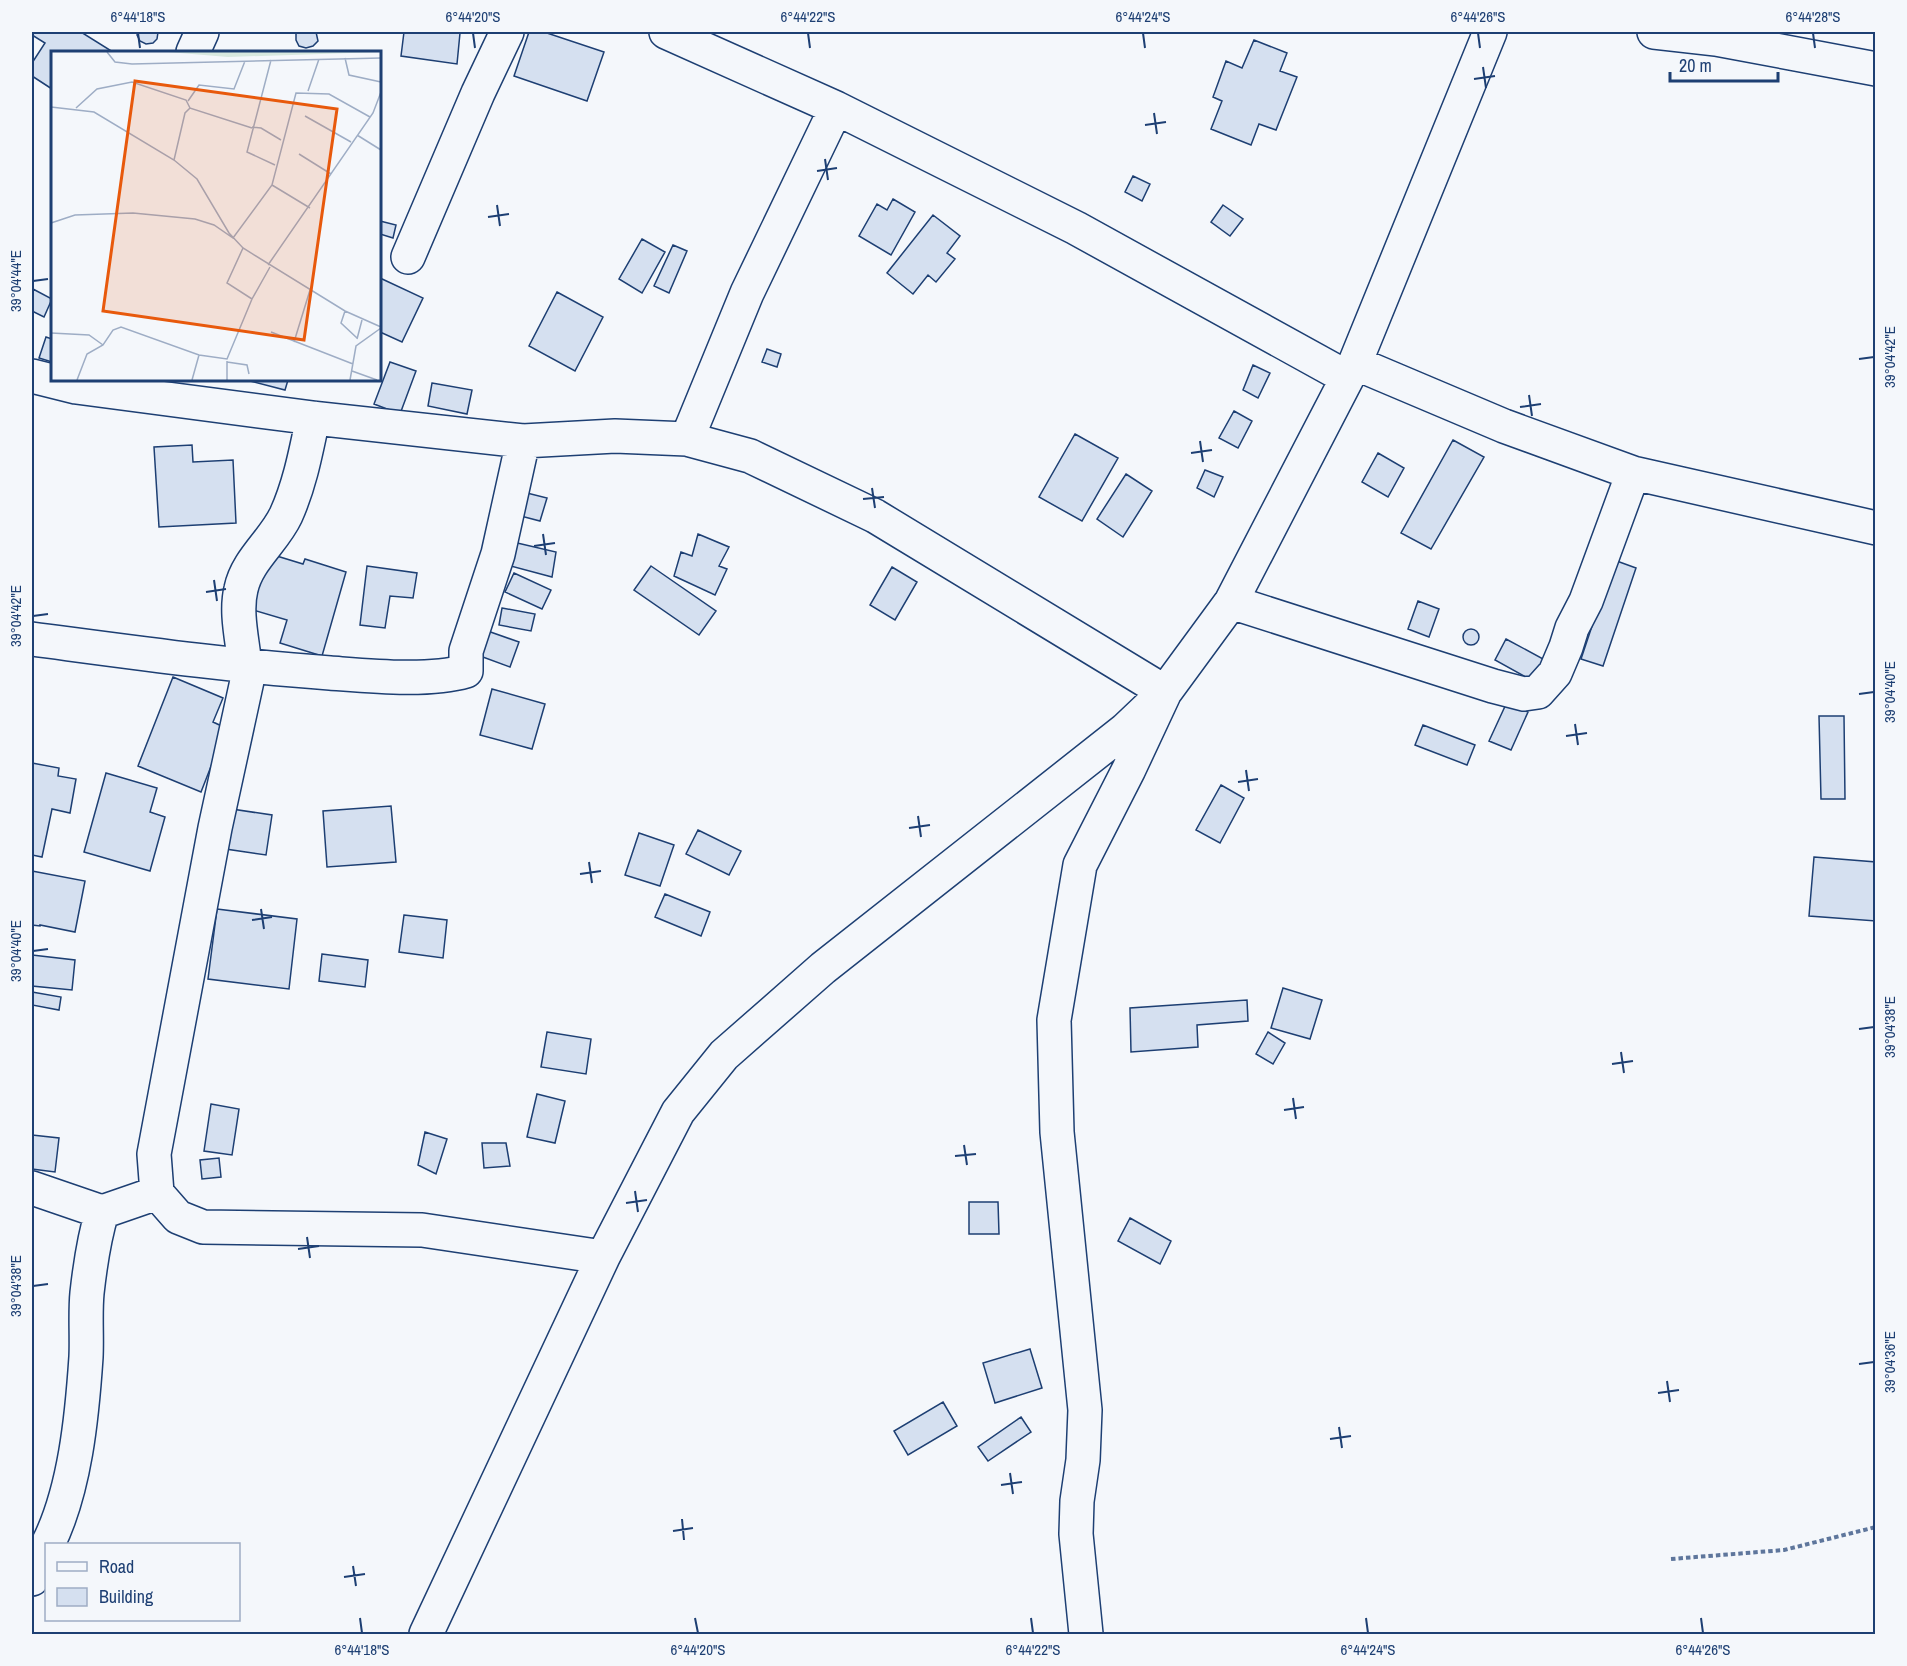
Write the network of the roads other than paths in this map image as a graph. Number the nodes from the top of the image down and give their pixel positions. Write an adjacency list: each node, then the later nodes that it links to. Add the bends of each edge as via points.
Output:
1 (202, 32): 6 (street)
2 (507, 32): 9 (street)
3 (666, 32): 8 (street)
4 (1490, 32): 10 (street)
5 (1654, 32): 7 (street, via 1716,39)
6 (193, 51)
7 (1875, 69)
8 (836, 108): 10 (street); 15 (street, via 747,293)
9 (408, 257)
10 (1350, 370): 17 (street); 19 (street)
11 (32, 376): 12 (street)
12 (51, 381)
13 (52, 381): 14 (street)
14 (313, 418): 16 (street); 21 (street, via 300,480 285,517 245,576 240,590)
15 (687, 439): 16 (street, via 615,436); 22 (street, via 750,456 875,516)
16 (523, 441): 21 (street, via 498,554 466,651 466,670 452,675 380,677)
17 (1633, 473): 18 (street); 19 (street, via 1555,673 1538,692 1513,692)
18 (1875, 528)
19 (1231, 602): 22 (street)
20 (32, 639): 21 (street)
21 (248, 667): 24 (street, via 154,1154)
22 (1166, 692): 26 (street, via 1099,751 823,968 724,1055 678,1112); 31 (street, via 1080,865 1054,1020 1057,1132 1085,1410 1076,1534)
23 (32, 1188): 25 (street)
24 (157, 1193): 25 (street); 26 (street, via 178,1217 203,1227 422,1230)
25 (102, 1212): 27 (street, via 87,1294 86,1358 75,1455 57,1526)
26 (603, 1257): 30 (street)
27 (48, 1543)
28 (45, 1550): 29 (street)
29 (32, 1579)
30 (426, 1635)
31 (1086, 1635)

